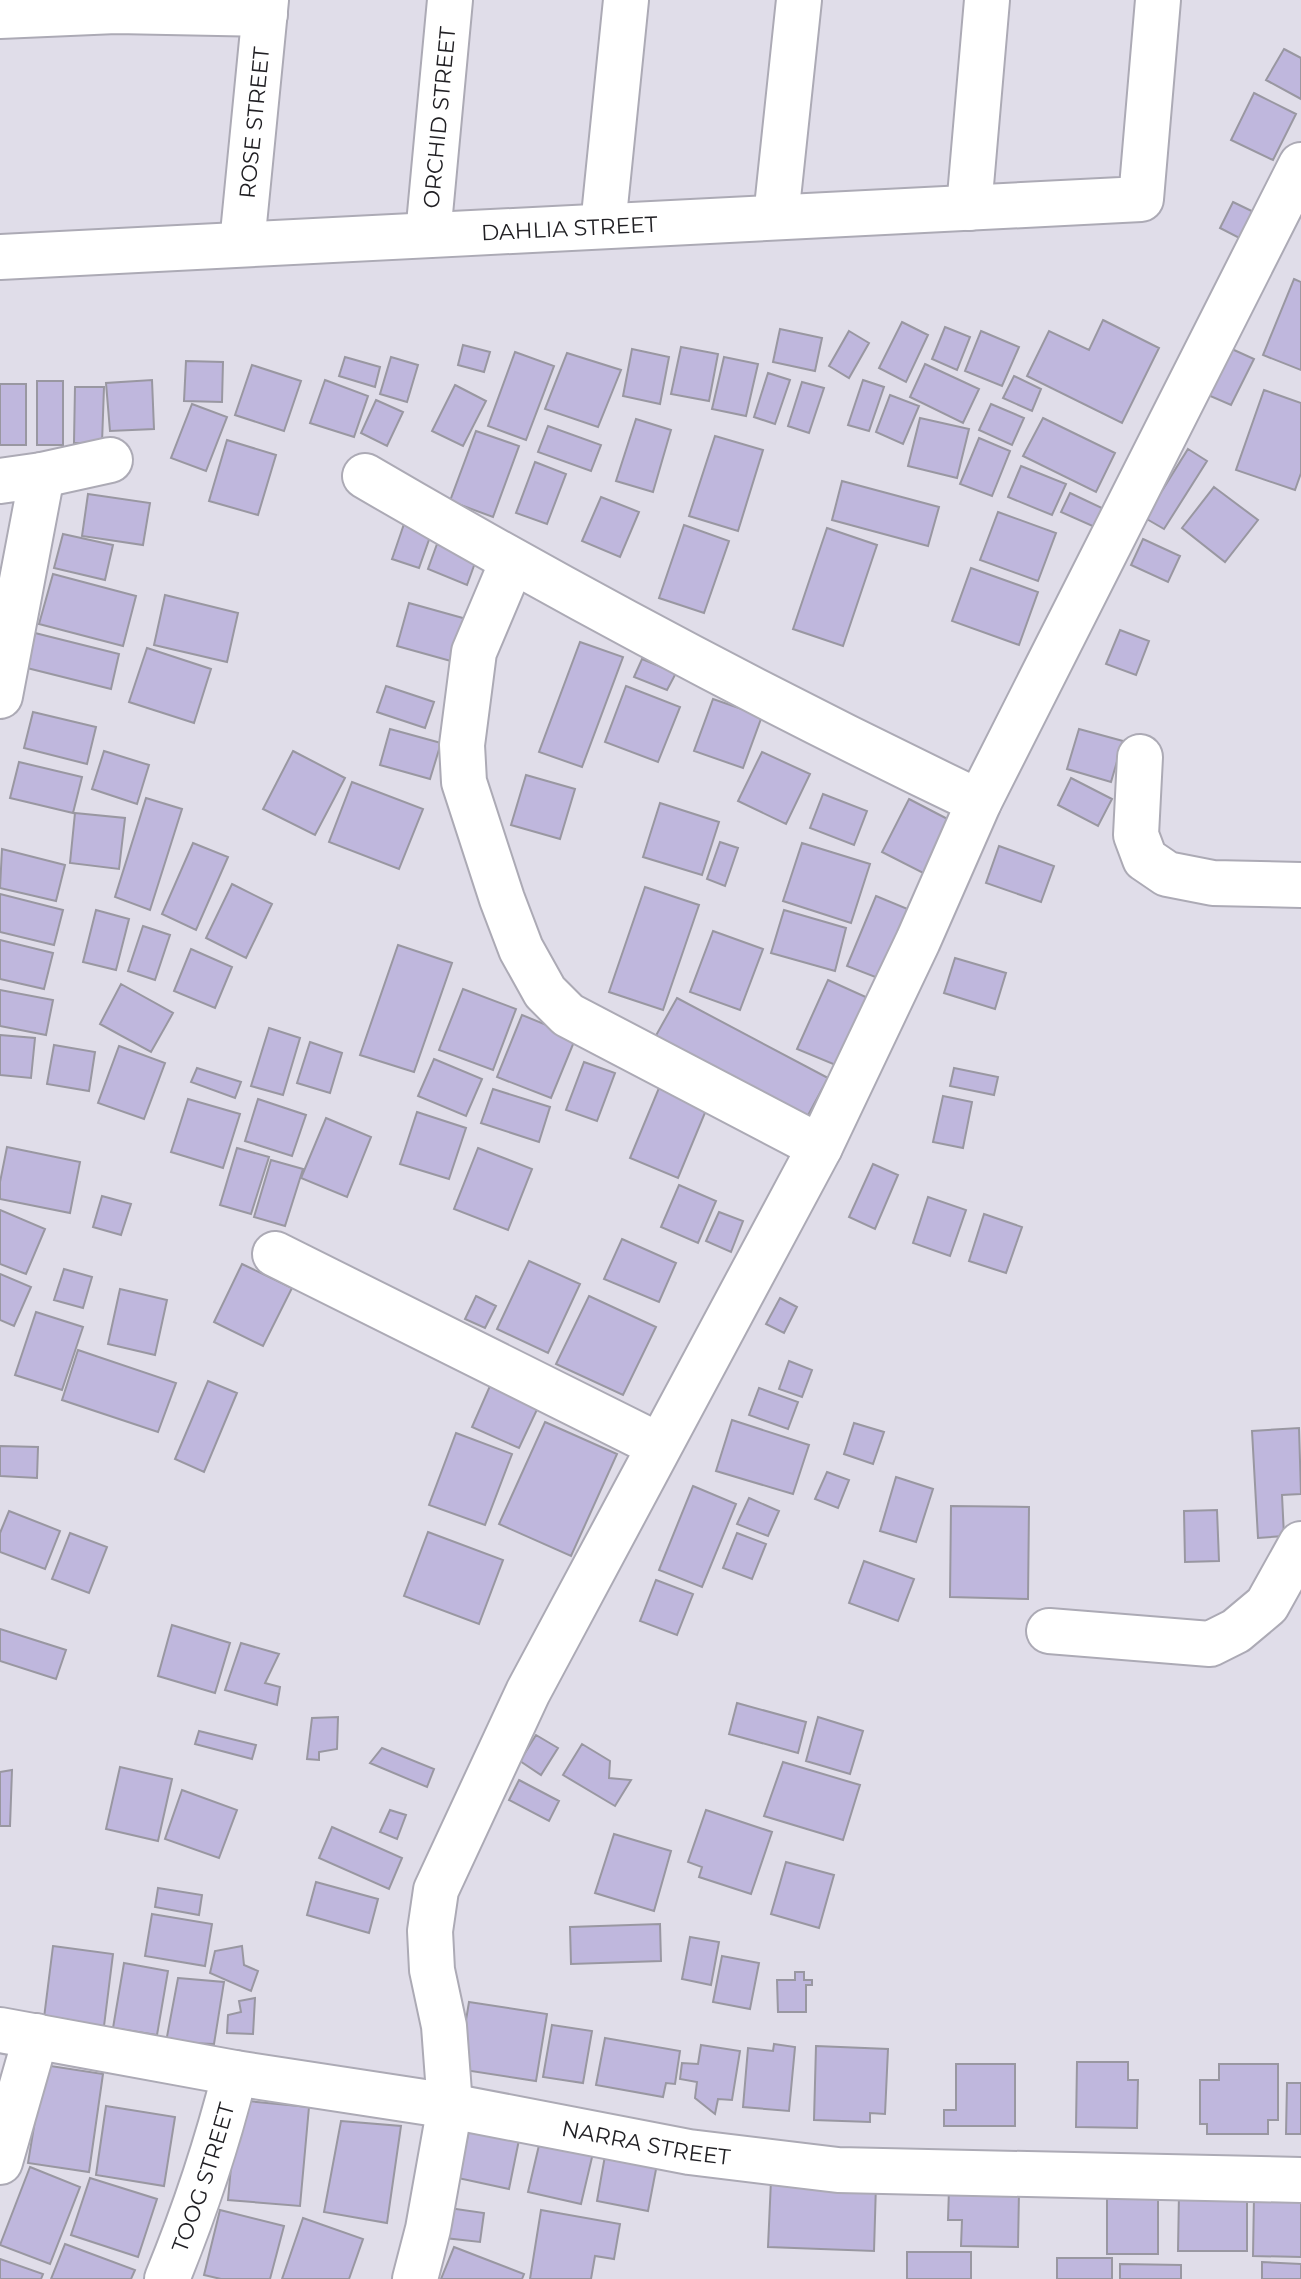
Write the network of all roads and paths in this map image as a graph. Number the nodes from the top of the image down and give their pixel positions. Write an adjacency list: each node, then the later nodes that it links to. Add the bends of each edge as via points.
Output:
1 (450, 0): 12 (street, ORCHID STREET)
2 (626, 0): 11 (street)
3 (799, 0): 10 (street)
4 (987, 0): 9 (street)
5 (1158, 0): 9 (street, DAHLIA STREET, via 1141,199)
6 (266, 7): 7 (street); 13 (street, ROSE STREET)
7 (0, 16)
8 (1301, 165): 22 (street)
9 (969, 208): 10 (street, DAHLIA STREET)
10 (776, 217): 11 (street, DAHLIA STREET)
11 (603, 226): 12 (street, DAHLIA STREET)
12 (428, 235): 13 (street, DAHLIA STREET)
13 (242, 244): 14 (street, DAHLIA STREET)
14 (0, 257)
15 (110, 460): 16 (street)
16 (42, 475): 18 (street); 20 (street)
17 (365, 476): 19 (street)
18 (0, 481)
19 (512, 562): 22 (street); 24 (street, via 474,652 462,745 464,782 521,949 545,992 568,1015)
20 (0, 696)
21 (1140, 757): 23 (street, via 1136,835 1145,859 1167,874 1213,883)
22 (979, 802): 24 (street)
23 (1301, 885)
24 (820, 1147): 26 (street)
25 (275, 1254): 26 (street)
26 (658, 1445): 31 (street, via 528,1692 436,1890 432,1970 444,2026)
27 (1301, 1544): 28 (street, via 1267,1605 1210,1644)
28 (1049, 1631)
29 (18, 2033): 30 (street, NARRA STREET); 32 (street)
30 (235, 2073): 31 (street, NARRA STREET); 34 (street, TOOG STREET, via 218,2143)
31 (450, 2106): 33 (street, NARRA STREET, via 689,2152 838,2170); 35 (street)
32 (0, 2162)
33 (1301, 2180)
34 (167, 2279)
35 (415, 2279)

